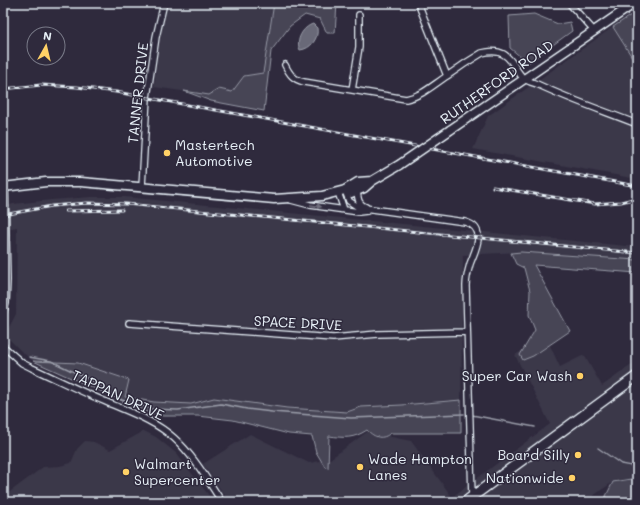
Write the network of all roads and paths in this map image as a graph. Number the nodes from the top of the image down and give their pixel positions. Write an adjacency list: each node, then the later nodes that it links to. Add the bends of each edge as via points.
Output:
1 (164, 3): 14 (street, TANNER DRIVE, via 147,98)
2 (418, 3): 8 (street)
3 (569, 3): 6 (street)
4 (635, 3): 6 (street, RUTHERFORD ROAD)
5 (359, 15): 10 (street, via 359,47)
6 (594, 31): 9 (street, RUTHERFORD ROAD)
7 (285, 65): 10 (street, via 295,79)
8 (447, 76): 9 (street, via 482,53 494,51 511,60); 10 (street, via 426,92 406,99)
9 (524, 79): 11 (street); 12 (street, RUTHERFORD ROAD, bridge)
10 (352, 90)
11 (637, 124)
12 (372, 181): 15 (street, RUTHERFORD ROAD, via 358,182); 16 (street, RUTHERFORD ROAD)
13 (4, 187): 14 (street, RUTHERFORD ROAD, via 60,181); 20 (street, via 7,280)
14 (142, 187): 17 (street, RUTHERFORD ROAD)
15 (341, 191): 16 (street, RUTHERFORD ROAD); 17 (street, RUTHERFORD ROAD); 18 (street); 19 (street, via 351,204)
16 (357, 191): 19 (street, via 360,204)
17 (288, 199): 18 (street, one-way to 18)
18 (344, 210): 19 (street)
19 (373, 210): 22 (street, via 465,222 474,227 478,241 466,281)
20 (3, 314)
21 (129, 323): 22 (street, SPACE DRIVE, via 333,338)
22 (467, 332): 25 (street)
23 (3, 346): 26 (street, TAPPAN DRIVE, via 22,363 156,424 184,449)
24 (637, 376): 25 (main road)
25 (470, 500)
26 (222, 502)

